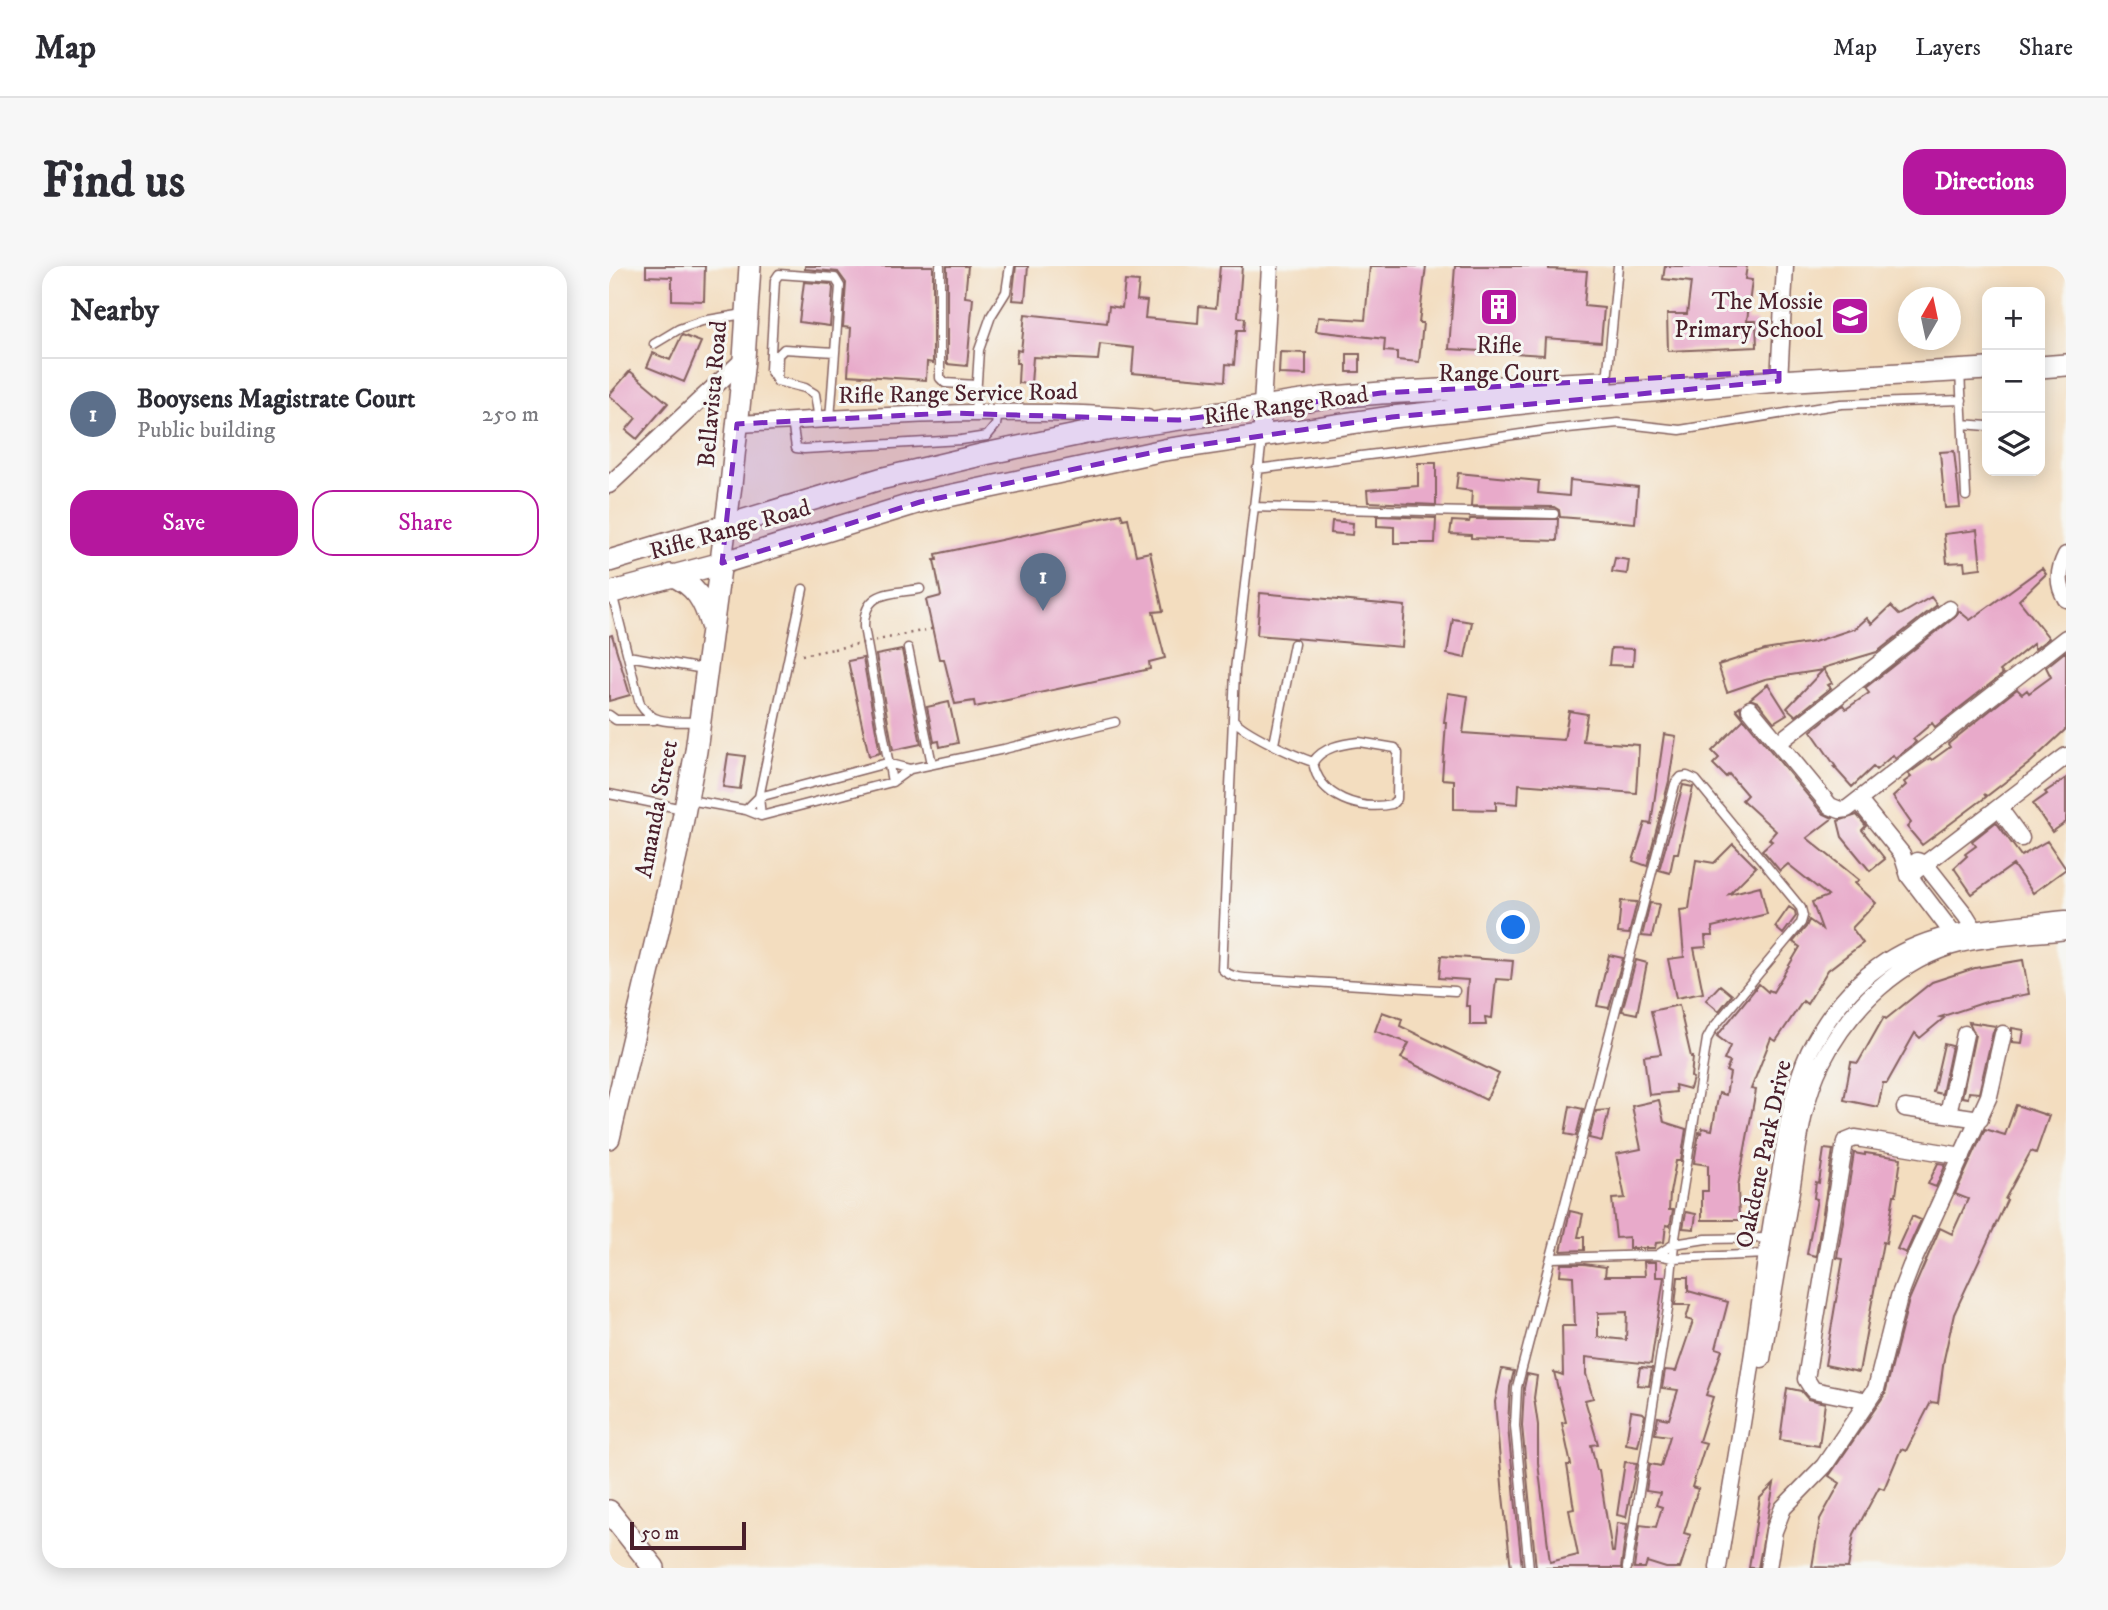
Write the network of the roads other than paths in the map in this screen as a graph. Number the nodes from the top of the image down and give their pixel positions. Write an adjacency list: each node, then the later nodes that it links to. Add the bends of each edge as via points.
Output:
1 (750, 266): 7 (main road, Bellavista Road)
2 (940, 266): 21 (lane, via 940,378 945,383)
3 (1010, 266): 21 (lane, via 1006,292 982,340)
4 (1271, 266): 23 (street)
5 (1618, 266): 19 (lane)
6 (1785, 266): 18 (street)
7 (747, 314): 8 (lane, via 702,321); 12 (main road, Bellavista Road)
8 (654, 344)
9 (835, 352): 20 (lane, via 780,351); 20 (lane, via 838,281 779,274 769,365); 26 (lane)
10 (2066, 355): 11 (main road)
11 (2045, 356)
12 (744, 359): 29 (main road, Bellavista Road); 34 (street)
13 (1982, 359): 18 (main road, Rifle Range Road)
14 (2066, 365): 15 (main road)
15 (2045, 366)
16 (1982, 369): 17 (main road, Rifle Range Road)
17 (1960, 371): 18 (main road, Rifle Range Road); 22 (lane)
18 (1779, 376): 19 (main road, Rifle Range Road); 32 (main road, Rifle Range Road, via 1392,417)
19 (1607, 381): 23 (main road, Rifle Range Road, via 1381,393)
20 (777, 382): 26 (lane, via 815,394)
21 (976, 385): 24 (lane)
22 (1962, 400): 30 (lane); 33 (lane, via 1842,404 1680,430 1618,423)
23 (1262, 405): 28 (main road, Rifle Range Road); 32 (street)
24 (975, 413): 25 (street, Rifle Range Service Road); 26 (street, Rifle Range Service Road)
25 (998, 413): 27 (lane, via 987,436 804,449 794,444); 28 (street, Rifle Range Service Road, via 1108,414)
26 (824, 419): 27 (street, Rifle Range Service Road)
27 (792, 421): 29 (street, Rifle Range Service Road)
28 (1179, 421): 38 (main road, Rifle Range Road, via 1086,433 985,454 880,479)
29 (737, 424): 38 (main road, Bellavista Road)
30 (1963, 424): 31 (lane); 35 (lane)
31 (1982, 426)
32 (1262, 436): 33 (lane); 41 (main road, Rifle Range Road, via 1164,450 920,502)
33 (1257, 469): 36 (lane)
34 (609, 485)
35 (1966, 496)
36 (1252, 507): 37 (lane); 56 (lane)
37 (1554, 514)
38 (726, 527): 40 (main road, Rifle Range Road); 41 (main road, Amanda Street)
39 (2066, 555): 46 (street, via 2059,582)
40 (609, 561)
41 (722, 563): 42 (main road, Rifle Range Road); 48 (main road, Amanda Street)
42 (671, 575): 45 (main road, Rifle Range Road); 48 (main road, via 694,589 704,602)
43 (803, 589): 69 (lane)
44 (919, 589): 64 (lane, via 878,596 868,603 864,614)
45 (610, 593): 52 (lane)
46 (2066, 599)
47 (1949, 609): 60 (street)
48 (713, 631): 53 (main road, Amanda Street)
49 (2066, 638): 70 (street)
50 (1294, 644): 61 (lane)
51 (908, 648): 65 (lane)
52 (628, 656): 53 (lane); 57 (lane, via 640,704 646,715)
53 (708, 670): 58 (main road, Amanda Street)
54 (1751, 709): 60 (street)
55 (609, 715): 57 (lane, via 616,720)
56 (1233, 719): 61 (lane); 83 (lane, via 1222,969 1235,976 1265,979)
57 (656, 720): 58 (lane)
58 (700, 722): 71 (main road, Amanda Street)
59 (1115, 722): 65 (lane)
60 (1778, 743): 70 (street, via 1830,806 1840,810)
61 (1274, 744): 63 (lane)
62 (2066, 756): 72 (street)
63 (1313, 762): 63 (lane, via 1320,780 1335,796 1365,806 1392,804 1397,799 1395,748 1344,744)
64 (887, 763): 66 (lane); 67 (lane); 69 (lane)
65 (932, 764): 66 (lane)
66 (910, 769): 67 (lane)
67 (892, 782): 74 (lane)
68 (609, 794): 71 (lane)
69 (759, 797): 73 (lane); 74 (lane)
70 (1859, 801): 76 (street)
71 (687, 805): 73 (lane); 89 (main road, Amanda Street)
72 (1999, 808): 75 (street); 77 (street)
73 (745, 810): 74 (lane)
74 (761, 816)
75 (2021, 838)
76 (1902, 854): 77 (street); 78 (street)
77 (1926, 864): 78 (street); 81 (street)
78 (1909, 876): 82 (street)
79 (2066, 919): 81 (street, Oakdene Park Drive)
80 (2066, 931): 81 (street, Oakdene Park Drive)
81 (1978, 935): 82 (street, Oakdene Park Drive)
82 (1957, 939): 92 (street, Oakdene Park Drive, via 1909,949 1888,960 1865,977 1822,1029 1797,1088)
83 (1455, 991)
84 (1965, 1034): 87 (street)
85 (2003, 1034): 88 (street)
86 (1905, 1108): 87 (street)
87 (1948, 1114): 88 (street)
88 (1980, 1119): 90 (street)
89 (609, 1138)
90 (1962, 1156): 96 (street, via 1910,1266 1876,1389); 96 (street, via 1855,1138 1845,1142 1806,1379 1813,1390)
91 (1674, 1244): 92 (lane, via 1706,1239); 93 (lane); 94 (lane, via 1707,1039 1803,916 1717,803 1696,780 1685,776 1675,784); 95 (lane)
92 (1774, 1245): 95 (lane); 101 (street, Oakdene Park Drive); 102 (street, Oakdene Park Drive)
93 (1657, 1255): 94 (lane); 95 (lane)
94 (1551, 1258): 99 (lane, via 1515,1399)
95 (1673, 1258): 100 (lane)
96 (1868, 1401): 103 (street, via 1824,1466 1783,1508)
97 (609, 1511): 98 (main road)
98 (654, 1568)
99 (1529, 1568)
100 (1627, 1568)
101 (1718, 1568)
102 (1726, 1568)
103 (1768, 1568)

